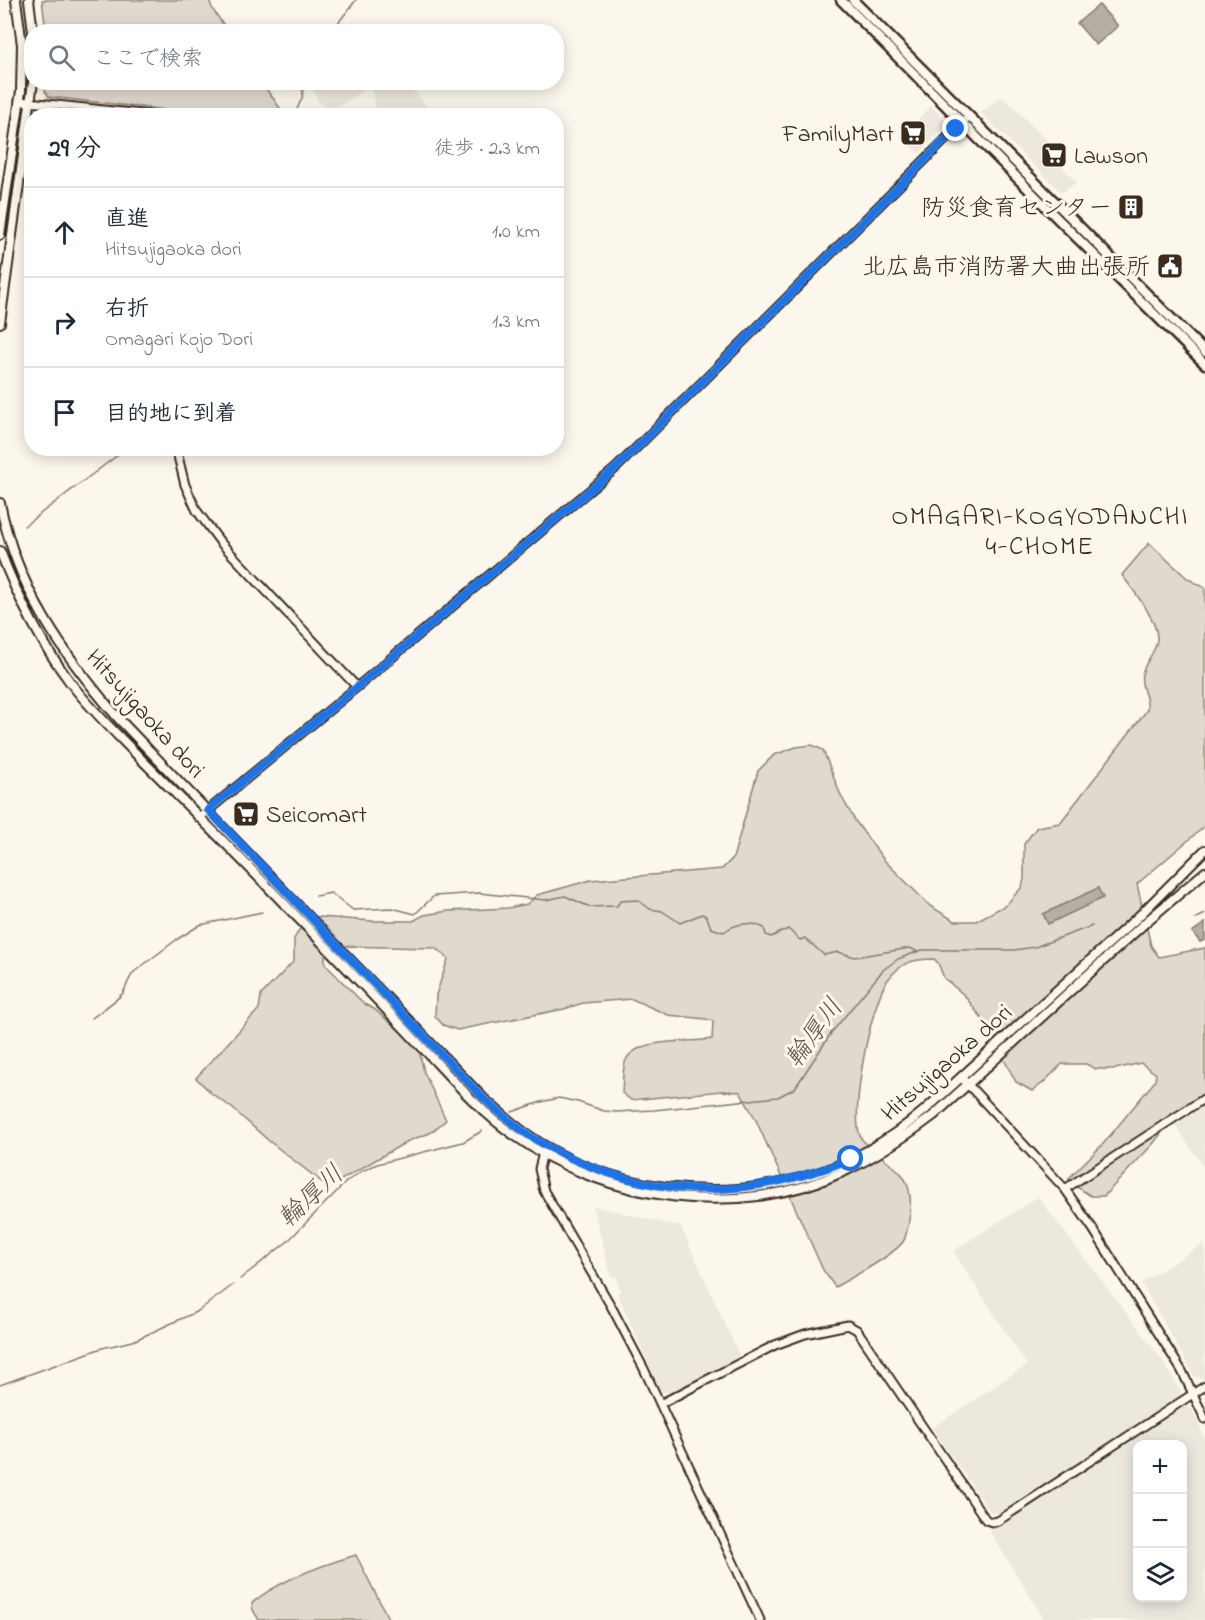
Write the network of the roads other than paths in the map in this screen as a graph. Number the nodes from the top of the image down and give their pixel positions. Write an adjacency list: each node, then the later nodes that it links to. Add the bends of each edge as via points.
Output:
1 (16, 0): 7 (main road, via 22,45)
2 (29, 0): 5 (main road)
3 (841, 0): 11 (highway)
4 (853, 0): 11 (highway)
5 (32, 24)
6 (33, 90): 8 (main road)
7 (19, 101): 8 (street); 13 (main road)
8 (32, 102): 9 (main road); 10 (street)
9 (31, 108)
10 (87, 108)
11 (966, 119): 15 (highway); 16 (highway, via 1057,218); 20 (street, via 616,468)
12 (24, 157): 14 (main road)
13 (0, 235)
14 (0, 323)
15 (1205, 352)
16 (1205, 364)
17 (178, 456): 20 (street, via 193,502 221,543)
18 (0, 503): 21 (main road, Hitsujigaoka dori, via 27,588 67,657 118,718)
19 (0, 551): 22 (main road, Hitsujigaoka dori, via 17,596 71,684)
20 (357, 687): 21 (street)
21 (208, 810): 22 (street); 28 (main road, Hitsujigaoka dori, via 483,1098)
22 (199, 818): 29 (main road, Hitsujigaoka dori, via 488,1114)
23 (1205, 850): 25 (main road, Hitsujigaoka dori)
24 (1205, 872): 26 (main road, Hitsujigaoka dori)
25 (961, 1077): 26 (street); 28 (main road, Hitsujigaoka dori, via 909,1124 851,1159 816,1174 762,1186 703,1191 663,1187 612,1175)
26 (968, 1085): 29 (main road, Hitsujigaoka dori, via 899,1142 845,1171 777,1192 712,1198 659,1194 610,1183); 30 (street)
27 (1205, 1098): 30 (street)
28 (545, 1145): 29 (street)
29 (542, 1154): 33 (street, via 539,1169 544,1191 611,1306)
30 (1065, 1189): 32 (street, via 1125,1278)
31 (1205, 1386): 32 (street)
32 (1194, 1394): 33 (street, via 992,1522 986,1520 852,1326 789,1339); 34 (street)
33 (660, 1404): 35 (street)
34 (1205, 1419)
35 (760, 1620)

